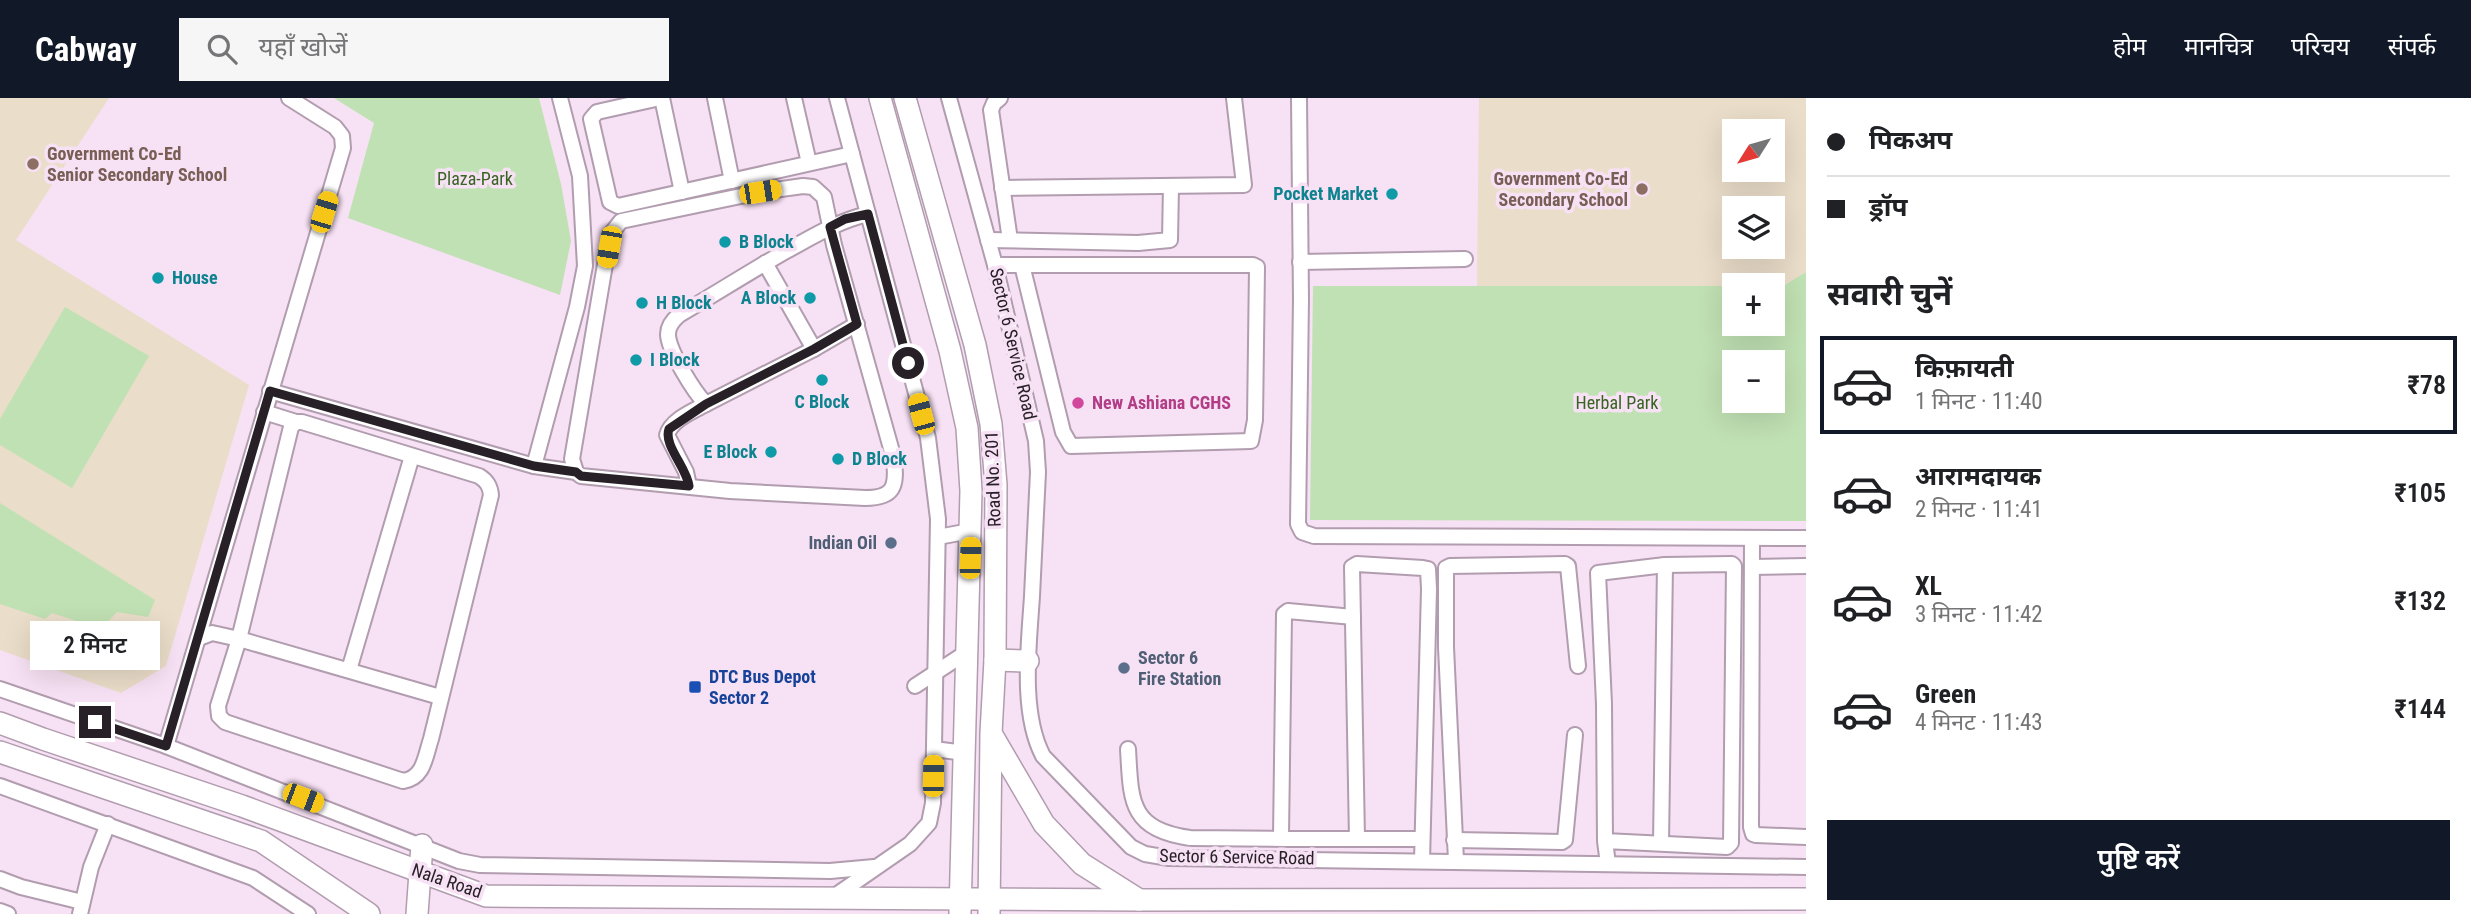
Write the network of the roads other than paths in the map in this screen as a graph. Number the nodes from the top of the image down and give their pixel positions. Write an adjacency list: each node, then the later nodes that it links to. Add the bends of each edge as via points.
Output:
1 (289, 98): 30 (street, via 335,127 343,148)
2 (560, 98): 35 (street, via 580,176 585,266)
3 (661, 98): 18 (street); 18 (street, via 592,115 599,155 613,205)
4 (715, 98): 15 (street)
5 (794, 98): 14 (street)
6 (837, 98): 13 (street)
7 (880, 98): 38 (main road, Road No. 201, via 967,428)
8 (905, 98): 49 (main road, Road No. 201, via 975,345 991,424 996,485)
9 (949, 98): 21 (street, Sector 6 Service Road)
10 (1000, 98): 17 (street, via 991,110)
11 (1234, 98): 16 (street, via 1244,185)
12 (1299, 98): 24 (street)
13 (852, 154): 14 (street); 19 (street)
14 (809, 163): 15 (street)
15 (732, 181): 18 (street)
16 (1171, 186): 17 (street); 22 (street, via 1170,240)
17 (1002, 188): 22 (street)
18 (682, 192)
19 (868, 214): 20 (street); 39 (street, via 928,438)
20 (830, 227): 25 (street); 28 (street); 36 (street, via 824,197 813,187 803,186 621,221 614,227 572,459)
21 (988, 240): 22 (street); 26 (street, Sector 6 Service Road)
22 (1010, 240)
23 (1465, 259): 24 (street)
24 (1300, 262): 40 (street, via 1298,524 1306,535)
25 (765, 264): 29 (street); 31 (street, via 679,315 670,326 670,345)
26 (995, 265): 27 (street); 50 (street, Sector 6 Service Road, via 1038,459)
27 (1021, 265): 27 (street, via 1257,267 1251,441 1071,446 1063,432)
28 (857, 324): 29 (street); 37 (street, via 894,459 890,493 865,498)
29 (814, 349): 31 (street)
30 (270, 391): 32 (street); 35 (street)
31 (706, 404): 37 (street, via 677,422 667,435)
32 (264, 412): 33 (street); 46 (street)
33 (296, 422): 34 (street); 47 (street)
34 (412, 456): 52 (street); 56 (street, via 479,476 486,480 491,495)
35 (534, 466): 36 (street)
36 (576, 472): 37 (street)
37 (689, 486)
38 (970, 531): 39 (street); 48 (main road, Road No. 201)
39 (938, 537): 53 (street)
40 (1752, 538): 41 (street); 43 (street)
41 (1806, 538)
42 (1665, 565): 72 (street, via 1598,573); 73 (street); 73 (street, via 1734,566 1732,800 1730,846)
43 (1752, 566): 44 (street); 67 (street, via 1751,827 1756,835)
44 (1806, 566)
45 (1353, 617): 68 (street, via 1284,614 1281,833); 69 (street); 70 (street, via 1354,565 1428,569)
46 (199, 638): 47 (street, via 212,634); 60 (street)
47 (239, 639): 52 (street); 56 (street, via 218,706 225,722 403,781 419,774)
48 (967, 653): 53 (street); 64 (main road, Road No. 201)
49 (995, 660): 50 (main road); 58 (main road, Road No. 201)
50 (1028, 661): 75 (street, Sector 6 Service Road, via 1038,747 1131,847 1169,858)
51 (1578, 666): 71 (street, via 1568,566 1446,568)
52 (349, 670): 56 (street)
53 (935, 672): 54 (street); 61 (street)
54 (915, 686)
55 (0, 689): 60 (street)
56 (440, 697)
57 (0, 723): 80 (main road, Nala Road)
58 (991, 733): 84 (main road, via 1044,824 1082,864); 86 (main road, Road No. 201)
59 (1576, 735): 71 (street, via 1565,840)
60 (166, 746): 74 (street)
61 (934, 748): 64 (street); 78 (street, via 929,823 898,854)
62 (1128, 749): 68 (street, via 1135,806 1156,829 1190,838)
63 (0, 752): 92 (main road, via 261,841)
64 (965, 753): 85 (main road, Road No. 201)
65 (0, 786): 66 (street)
66 (108, 824): 87 (street); 89 (street, via 253,878)
67 (1806, 837)
68 (1285, 839): 69 (street)
69 (1357, 839): 70 (street)
70 (1422, 839): 75 (street)
71 (1454, 839): 76 (street)
72 (1605, 841): 73 (street); 77 (street)
73 (1661, 843)
74 (422, 845): 78 (street, via 480,865 830,871); 80 (main road)
75 (1422, 861): 76 (street, Sector 6 Service Road)
76 (1456, 861): 77 (street, Sector 6 Service Road)
77 (1608, 864): 79 (street, Sector 6 Service Road)
78 (874, 867): 82 (street)
79 (1806, 867)
80 (420, 872): 82 (main road, Nala Road, via 486,896); 93 (main road)
81 (0, 879): 87 (street)
82 (831, 898): 85 (main road, Nala Road)
83 (1806, 899): 84 (main road, Nala Road)
84 (1139, 900): 86 (main road, Nala Road)
85 (960, 907): 86 (main road, Nala Road)
86 (990, 907)
87 (81, 909): 91 (street)
88 (0, 911): 90 (street)
89 (300, 912)
90 (8, 914)
91 (97, 914)
92 (369, 914)
93 (416, 914)

